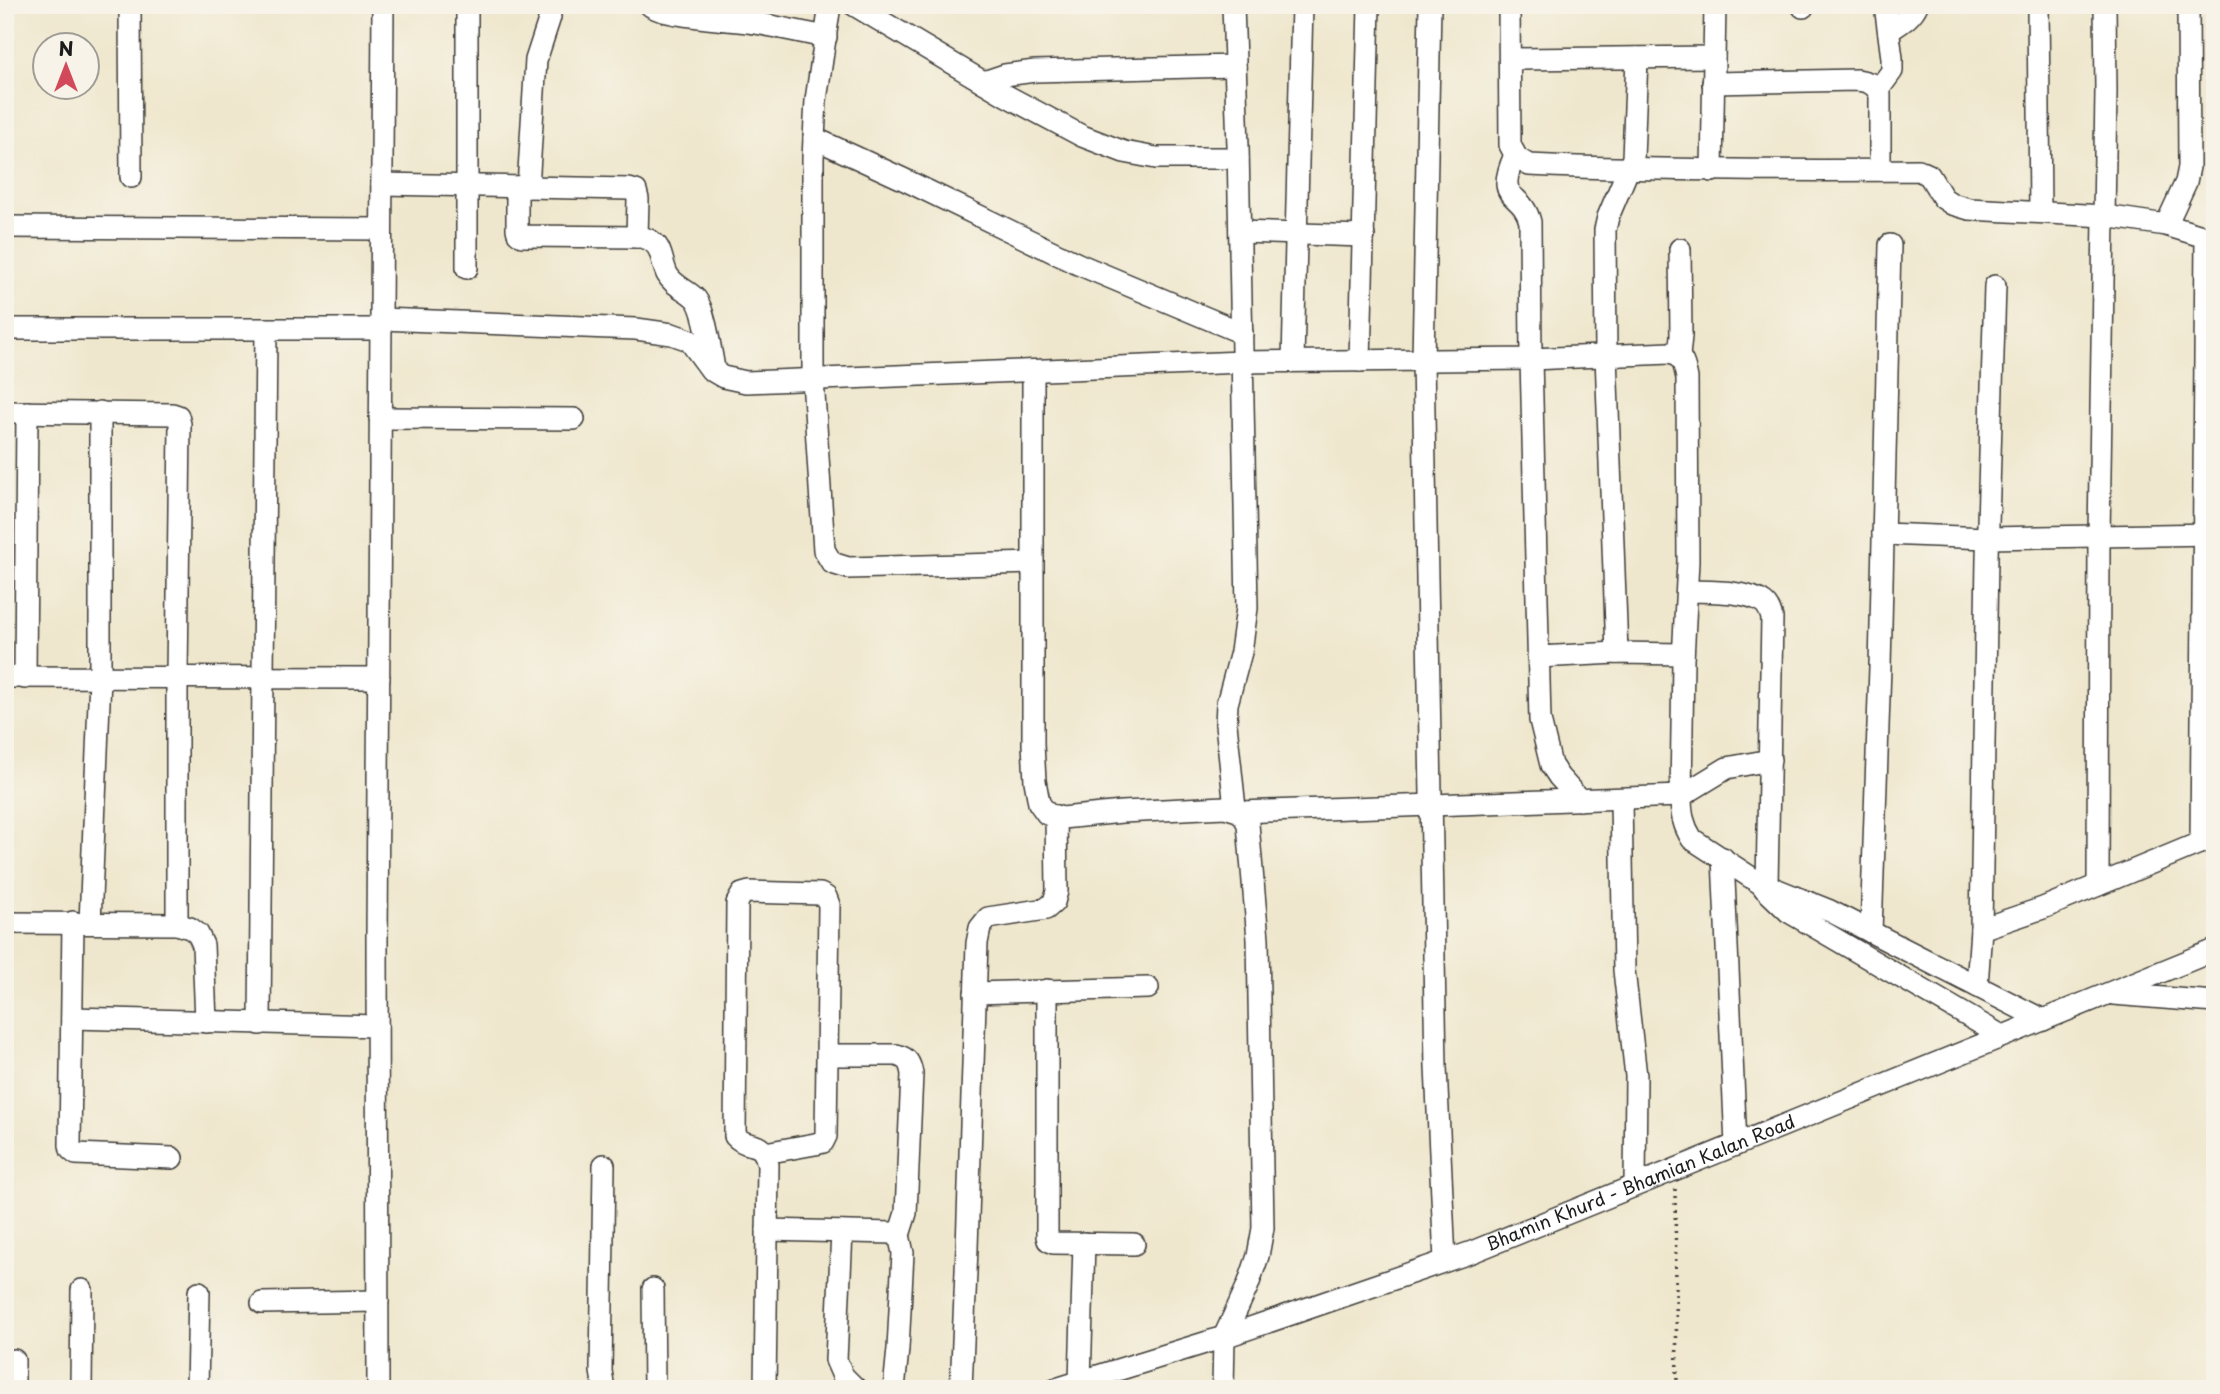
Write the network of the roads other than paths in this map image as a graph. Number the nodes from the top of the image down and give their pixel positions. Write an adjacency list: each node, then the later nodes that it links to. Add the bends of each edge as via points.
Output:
1 (130, 5): 34 (street)
2 (383, 5): 35 (street)
3 (467, 5): 36 (street)
4 (548, 5): 37 (street, via 550,16 536,60)
5 (650, 5): 20 (street, via 674,14)
6 (830, 5): 20 (street)
7 (854, 5): 25 (street)
8 (1233, 5): 24 (street)
9 (1302, 5): 44 (street)
10 (1369, 5): 45 (street)
11 (1430, 5): 59 (street)
12 (1510, 5): 23 (street)
13 (1715, 5): 21 (street)
14 (1885, 5): 19 (street)
15 (1917, 5): 19 (street)
16 (2038, 5): 38 (street)
17 (2105, 5): 39 (street)
18 (2188, 5): 40 (street, via 2189,167)
19 (1889, 31): 27 (street, via 1892,71)
20 (826, 37): 28 (street)
21 (1714, 57): 22 (street); 26 (street)
22 (1637, 58): 23 (street); 31 (street, via 1635,134)
23 (1510, 59): 29 (street, via 1510,145)
24 (1235, 66): 25 (street, via 1035,71); 30 (street)
25 (984, 82): 30 (street, via 1082,136 1124,152 1156,158)
26 (1713, 83): 27 (street, via 1857,80); 33 (street)
27 (1878, 90): 32 (street)
28 (814, 138): 55 (street, via 1078,264); 65 (street)
29 (1515, 155): 31 (street, via 1529,164); 58 (street, via 1507,185 1530,222)
30 (1238, 159): 43 (street)
31 (1628, 170): 33 (street); 56 (street, via 1605,230)
32 (1880, 170): 33 (street); 38 (street, via 1918,170 1929,175 1943,198 1969,209)
33 (1712, 171)
34 (131, 177)
35 (382, 184): 36 (street); 42 (street)
36 (467, 185): 37 (street); 50 (street)
37 (523, 187): 46 (street, via 636,191); 46 (street, via 517,229 522,236)
38 (2040, 212): 39 (street)
39 (2105, 216): 40 (street); 73 (street)
40 (2166, 225): 47 (street)
41 (5, 227): 42 (street)
42 (381, 229): 52 (street)
43 (1240, 232): 44 (street); 55 (street)
44 (1296, 234): 45 (street); 60 (street)
45 (1363, 236): 61 (street)
46 (637, 237): 64 (street, via 650,239 659,247 666,273 696,299)
47 (2211, 239): 72 (street)
48 (1890, 245): 71 (street)
49 (1680, 249): 57 (street)
50 (467, 268)
51 (1995, 286): 74 (street)
52 (381, 324): 54 (street); 64 (street, via 672,334 689,340); 69 (street)
53 (5, 330): 54 (street)
54 (266, 330): 83 (street)
55 (1242, 333): 62 (street)
56 (1606, 355): 57 (street); 58 (street); 77 (street)
57 (1679, 355): 76 (street, via 1687,378)
58 (1531, 359): 59 (street); 79 (street)
59 (1423, 360): 61 (street); 89 (street)
60 (1293, 361): 61 (street); 62 (street)
61 (1360, 361)
62 (1242, 362): 63 (street); 90 (street, via 1247,608 1226,724)
63 (1033, 371): 65 (street); 75 (street)
64 (715, 372): 65 (street, via 746,382)
65 (813, 379): 75 (street, via 824,550 832,563 848,568)
66 (5, 412): 67 (street)
67 (27, 412): 68 (street); 80 (street)
68 (100, 412): 81 (street); 82 (street, via 178,416)
69 (380, 418): 70 (street); 84 (street)
70 (574, 419)
71 (1883, 534): 74 (street); 100 (street)
72 (2209, 534): 73 (street); 92 (street)
73 (2099, 536): 74 (street); 95 (street)
74 (1988, 538): 99 (street)
75 (1032, 562): 91 (street, via 1035,781 1039,803 1047,814)
76 (1687, 591): 78 (street); 85 (street, via 1756,598 1768,605 1772,618)
77 (1617, 653): 78 (street); 79 (street)
78 (1684, 654): 86 (street)
79 (1538, 657): 87 (street, via 1545,746 1555,771)
80 (15, 678): 81 (street)
81 (100, 678): 82 (street); 97 (street)
82 (177, 678): 83 (street); 98 (street)
83 (265, 678): 84 (street); 111 (street)
84 (379, 678): 112 (street)
85 (1770, 760): 86 (street, via 1727,768); 94 (street)
86 (1681, 796): 88 (street); 93 (street, via 1682,819 1692,839)
87 (1580, 800): 88 (street); 89 (street)
88 (1621, 800): 119 (street, via 1624,970 1636,1076)
89 (1431, 806): 90 (street); 125 (street)
90 (1238, 810): 91 (street); 131 (street, via 1248,824 1258,939 1263,1228 1248,1285)
91 (1056, 816): 105 (street, via 1054,902 1046,909 988,918 977,943)
92 (2208, 840): 95 (street)
93 (1723, 858): 94 (street); 115 (street)
94 (1763, 883): 100 (street); 113 (street, via 1789,912)
95 (2098, 885): 99 (street)
96 (5, 923): 97 (street)
97 (81, 923): 98 (street); 108 (street)
98 (177, 924): 110 (street, via 198,934 203,945)
99 (1981, 929): 102 (street)
100 (1871, 932): 102 (street)
101 (2215, 950): 106 (street, Bhamin Khurd - Bhamian Kalan Road)
102 (1977, 986): 109 (street)
103 (1148, 988): 104 (street)
104 (1048, 990): 105 (street); 123 (street, via 1047,1236 1054,1243)
105 (975, 993): 143 (street)
106 (2108, 993): 107 (street); 109 (street, Bhamin Khurd - Bhamian Kalan Road)
107 (2215, 1002)
108 (72, 1018): 110 (street); 117 (street, via 72,1150 76,1154)
109 (2043, 1020): 113 (street, Bhamin Khurd - Bhamian Kalan Road)
110 (206, 1022): 111 (street)
111 (260, 1024): 112 (street)
112 (377, 1026): 129 (street)
113 (2002, 1036): 115 (street, Bhamin Khurd - Bhamian Kalan Road)
114 (828, 1055): 116 (street, via 827,1136 815,1144); 116 (street, via 826,897 742,894 737,903 735,1136); 122 (street, via 896,1055 910,1063 906,1213)
115 (1736, 1145): 119 (street, Bhamin Khurd - Bhamian Kalan Road)
116 (765, 1153): 120 (street)
117 (172, 1158)
118 (604, 1165): 138 (street)
119 (1635, 1185): 125 (street, Bhamin Khurd - Bhamian Kalan Road)
120 (768, 1230): 121 (street); 140 (street)
121 (842, 1232): 122 (street); 141 (street, via 836,1360)
122 (899, 1235): 142 (street, via 903,1253)
123 (1084, 1243): 124 (street); 133 (street)
124 (1134, 1244)
125 (1445, 1261): 131 (street, Bhamin Khurd - Bhamian Kalan Road)
126 (653, 1289): 139 (street)
127 (82, 1290): 135 (street)
128 (199, 1292): 136 (street)
129 (378, 1301): 130 (street); 137 (street)
130 (262, 1303)
131 (1224, 1337): 133 (street, Bhamin Khurd - Bhamian Kalan Road); 144 (street)
132 (14, 1360): 134 (street)
133 (1064, 1387)
134 (13, 1389)
135 (81, 1389)
136 (197, 1389)
137 (378, 1389)
138 (604, 1389)
139 (654, 1389)
140 (765, 1389)
141 (856, 1389)
142 (894, 1389)
143 (961, 1389)
144 (1223, 1389)

